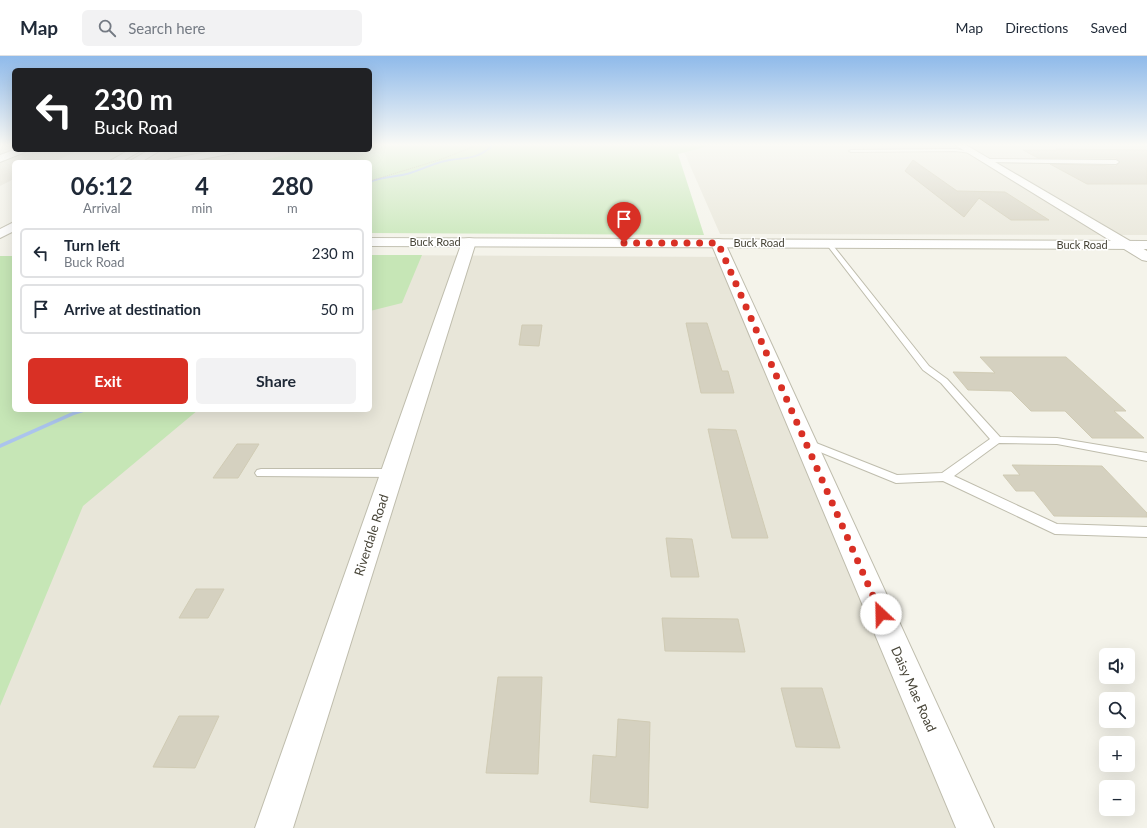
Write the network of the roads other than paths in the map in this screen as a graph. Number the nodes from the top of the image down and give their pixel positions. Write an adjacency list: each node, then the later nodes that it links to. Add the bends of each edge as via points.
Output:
1 (1020, 181): 12 (street)
2 (12, 214): 3 (street)
3 (0, 220)
4 (12, 227): 5 (street)
5 (0, 234)
6 (0, 242): 7 (street)
7 (12, 242)
8 (372, 242): 9 (street, Buck Road)
9 (469, 242): 10 (street, Buck Road); 19 (street, Riverdale Road)
10 (718, 243): 11 (street, Buck Road); 16 (street, Daisy Mae Road)
11 (829, 244): 12 (street, Buck Road); 15 (lane, via 926,368 944,380)
12 (1125, 245): 13 (street, Buck Road); 14 (street)
13 (1147, 245)
14 (1147, 257)
15 (997, 440): 17 (lane, via 1057,441); 20 (lane)
16 (806, 443): 20 (lane, via 896,479); 23 (street, Daisy Mae Road)
17 (1147, 457)
18 (261, 473): 19 (lane)
19 (392, 473): 22 (street, Riverdale Road)
20 (945, 477): 21 (lane, via 1055,529)
21 (1147, 532)
22 (274, 828)
23 (976, 828)

